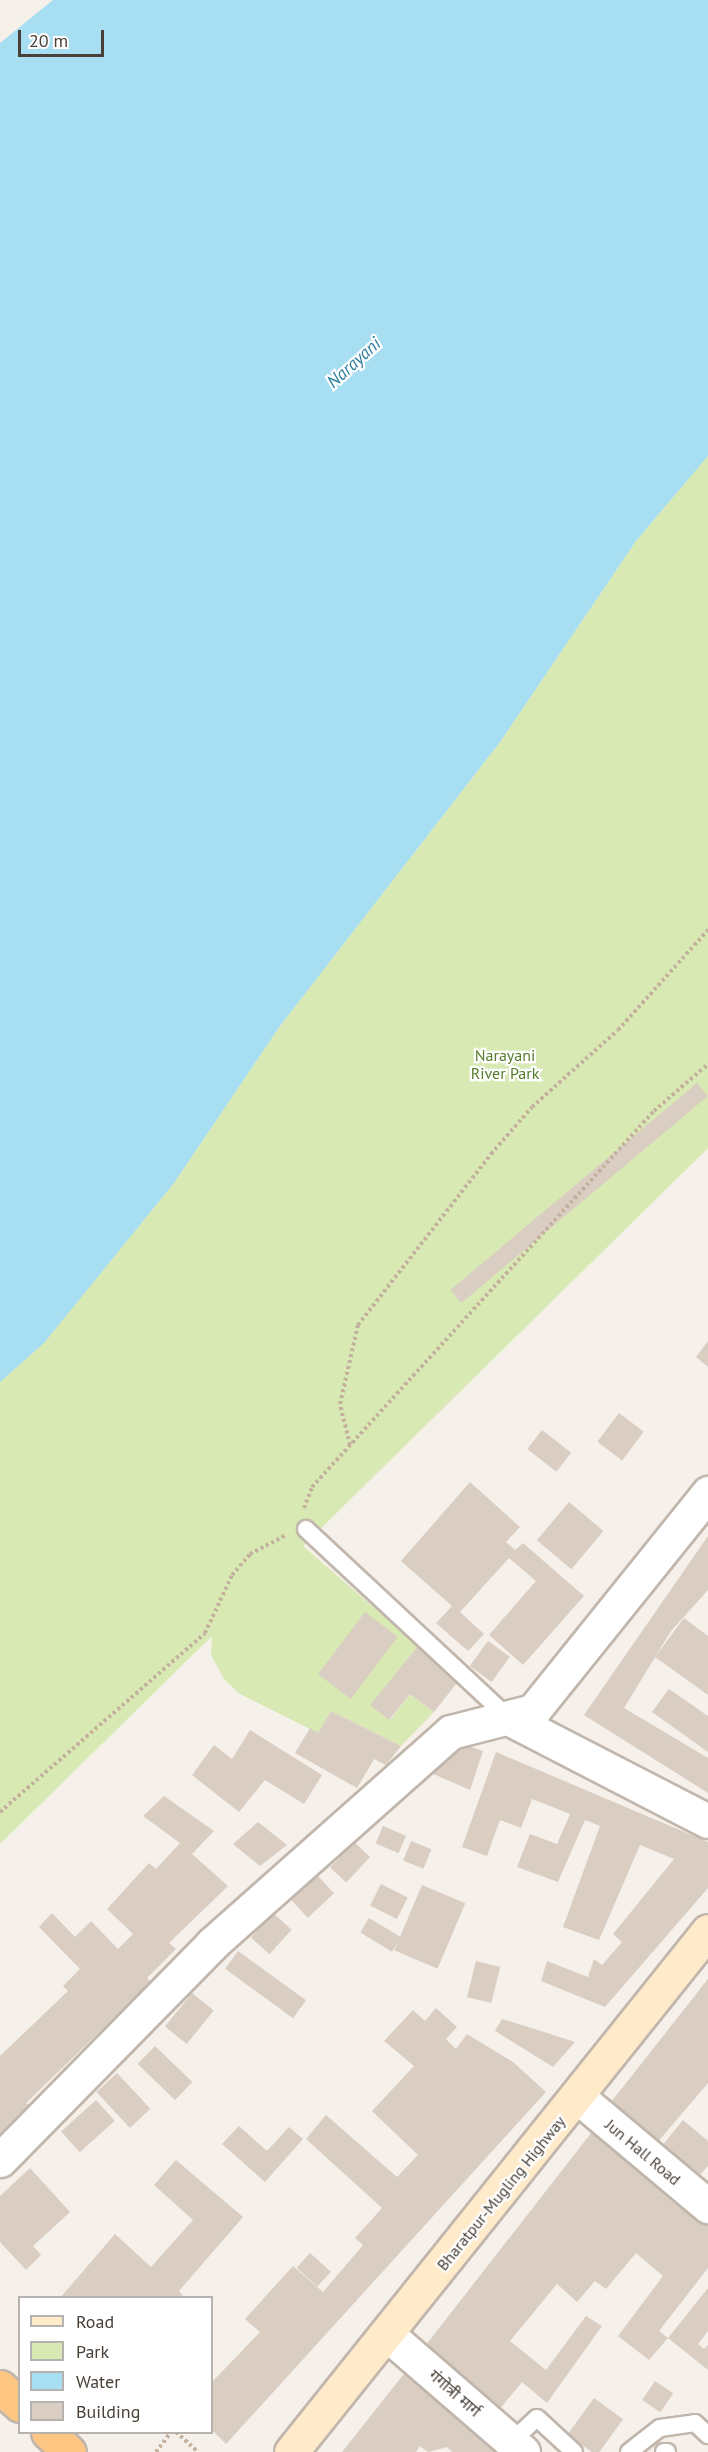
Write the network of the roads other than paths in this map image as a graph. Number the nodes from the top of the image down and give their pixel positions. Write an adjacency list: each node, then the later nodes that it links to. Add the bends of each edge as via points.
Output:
1 (708, 1493): 3 (street, via 552,1690 533,1711)
2 (306, 1529): 3 (lane)
3 (512, 1720): 4 (street); 7 (street, via 485,1721 451,1732 212,1944)
4 (708, 1821)
5 (708, 1931): 6 (main road, Bharatpur-Mugling Highway)
6 (578, 2097): 8 (street, Jun Hall Road); 9 (main road, Bharatpur-Mugling Highway)
7 (0, 2160)
8 (708, 2206)
9 (387, 2334): 13 (street, गंगोत्री मार्ग); 14 (main road, Bharatpur-Mugling Highway)
10 (0, 2387): 11 (highway)
11 (18, 2403)
12 (708, 2435): 16 (lane, via 695,2423 660,2428)
13 (517, 2447): 15 (lane, via 537,2418)
14 (291, 2452)
15 (574, 2452)
16 (629, 2452)

